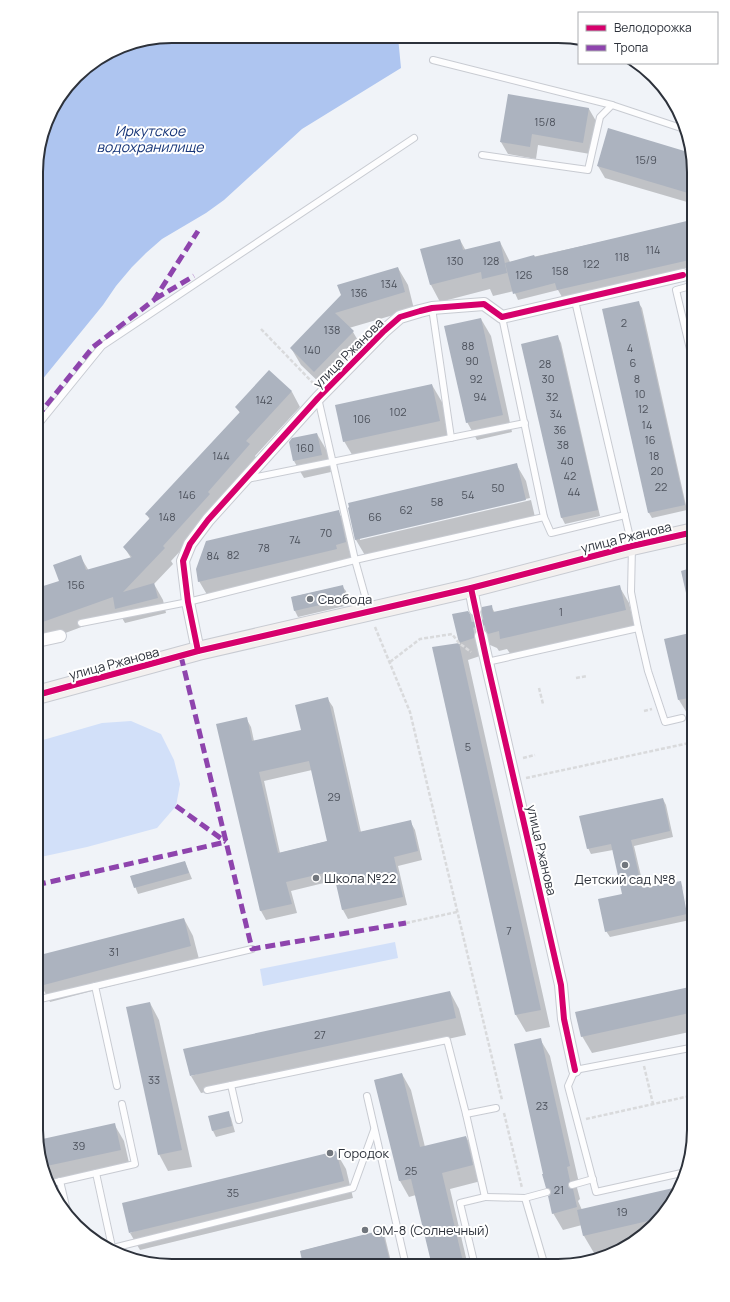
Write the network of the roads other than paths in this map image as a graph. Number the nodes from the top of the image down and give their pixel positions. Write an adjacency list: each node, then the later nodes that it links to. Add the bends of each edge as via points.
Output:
1 (433, 60): 2 (lane)
2 (612, 105): 3 (lane); 5 (lane, via 600,118 588,170)
3 (679, 127)
4 (414, 138): 13 (lane, via 102,346)
5 (482, 155)
6 (683, 275): 8 (street)
7 (687, 287): 11 (lane, via 676,290)
8 (575, 301): 10 (street); 18 (lane)
9 (432, 308): 10 (street, улица Ржанова, via 484,304); 12 (street, улица Ржанова, via 400,317); 15 (lane)
10 (502, 317): 14 (lane)
11 (687, 336)
12 (318, 398): 16 (lane); 17 (street, улица Ржанова)
13 (43, 419)
14 (525, 423): 15 (lane); 19 (lane)
15 (451, 438): 16 (lane)
16 (333, 461): 17 (lane); 22 (lane)
17 (246, 480): 24 (street, улица Ржанова, via 208,520 190,544 183,561)
18 (625, 515): 19 (lane, via 551,533); 21 (lane)
19 (544, 517): 22 (lane)
20 (687, 534): 21 (street, улица Ржанова)
21 (632, 546): 23 (street, улица Ржанова); 28 (lane, via 631,592)
22 (355, 560): 24 (lane); 26 (lane)
23 (471, 588): 25 (street); 26 (street, улица Ржанова)
24 (188, 602): 27 (lane); 32 (street, улица Ржанова)
25 (475, 609)
26 (369, 611): 32 (street, улица Ржанова)
27 (81, 623)
28 (638, 628): 33 (lane); 35 (lane, via 648,671 665,722)
29 (60, 636): 31 (street)
30 (481, 636): 33 (street, улица Ржанова)
31 (43, 640)
32 (198, 651): 34 (street, улица Ржанова)
33 (487, 662): 40 (street, улица Ржанова, via 562,985 564,1019)
34 (43, 693)
35 (682, 718)
36 (252, 948): 37 (lane)
37 (95, 986): 38 (lane); 41 (lane)
38 (43, 998)
39 (687, 1049): 40 (lane)
40 (575, 1070): 52 (lane, via 568,1086)
41 (117, 1086)
42 (231, 1086): 43 (lane); 47 (lane, via 447,1040); 48 (lane)
43 (207, 1090)
44 (367, 1096): 49 (lane)
45 (122, 1104): 50 (lane, via 134,1164)
46 (496, 1108): 47 (lane)
47 (466, 1114): 57 (lane)
48 (239, 1120)
49 (374, 1130): 61 (lane, via 353,1188); 62 (lane)
50 (96, 1173): 53 (lane); 60 (lane)
51 (679, 1174): 52 (lane, via 596,1192)
52 (593, 1179): 55 (lane)
53 (60, 1181): 54 (lane); 59 (lane)
54 (54, 1182)
55 (572, 1185)
56 (547, 1192): 58 (lane)
57 (485, 1197): 58 (lane); 63 (lane, via 460,1203)
58 (525, 1198): 64 (lane)
59 (65, 1202)
60 (111, 1244)
61 (118, 1247)
62 (404, 1259)
63 (473, 1259)
64 (543, 1259)

